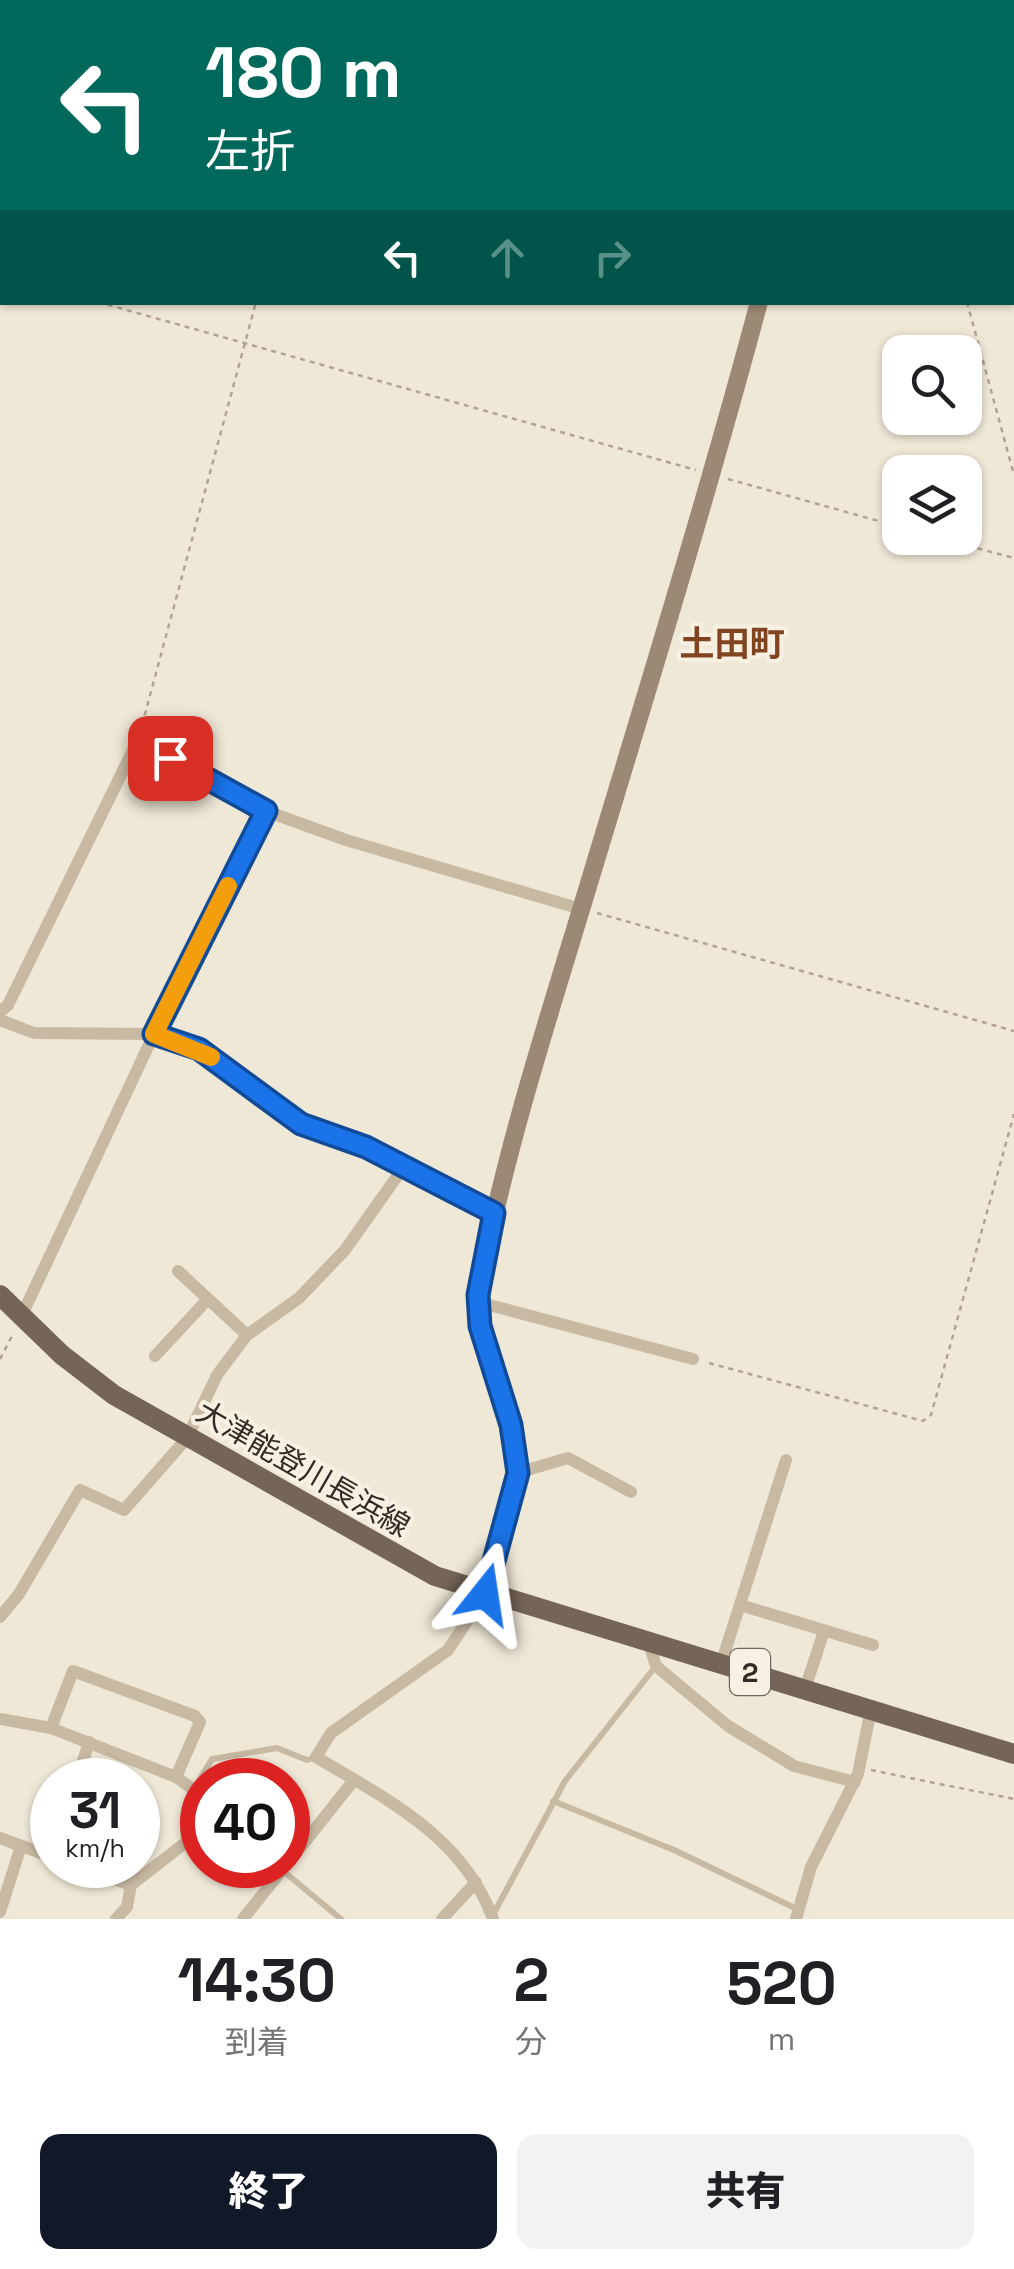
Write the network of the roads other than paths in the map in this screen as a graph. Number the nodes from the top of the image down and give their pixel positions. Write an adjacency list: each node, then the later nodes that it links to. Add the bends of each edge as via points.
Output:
1 (757, 305): 3 (street, via 713,475)
2 (266, 811): 3 (street); 4 (street, via 138,740); 6 (street)
3 (581, 909): 8 (street)
4 (0, 1012)
5 (0, 1020): 6 (street, via 34,1033)
6 (154, 1034): 7 (street, via 199,1049 301,1124); 13 (street)
7 (403, 1168): 8 (street); 14 (street, via 345,1250 300,1298)
8 (494, 1213): 12 (street)
9 (178, 1271): 11 (street)
10 (0, 1295): 13 (main road, 大津能登川長浜線 / 2)
11 (208, 1298): 14 (street); 15 (street)
12 (478, 1302): 16 (street); 19 (street)
13 (22, 1315): 17 (main road, 大津能登川長浜線 / 2, via 114,1395)
14 (247, 1335): 17 (street, via 217,1375)
15 (155, 1356)
16 (693, 1359)
17 (187, 1438): 21 (main road, 大津能登川長浜線 / 2, via 389,1554); 23 (street, via 124,1510 80,1490)
18 (786, 1460): 22 (street)
19 (518, 1473): 20 (street, via 568,1458); 21 (street)
20 (631, 1492)
21 (485, 1594): 25 (main road, 大津能登川長浜線 / 2); 35 (street, via 448,1650 332,1734)
22 (740, 1605): 24 (street); 27 (street)
23 (0, 1617)
24 (824, 1630): 26 (street); 29 (street)
25 (648, 1641): 27 (main road, 大津能登川長浜線 / 2); 28 (street)
26 (873, 1645)
27 (721, 1664): 29 (main road, 大津能登川長浜線 / 2)
28 (656, 1666): 40 (street, via 728,1726 794,1766); 44 (lane)
29 (805, 1689): 30 (main road, 大津能登川長浜線 / 2)
30 (871, 1709): 34 (main road, 大津能登川長浜線 / 2); 40 (street)
31 (0, 1720): 32 (street)
32 (51, 1728): 33 (street); 41 (street, via 73,1671 195,1716 200,1722)
33 (89, 1742): 36 (street); 41 (street)
34 (1014, 1754)
35 (316, 1757): 39 (lane); 43 (street)
36 (84, 1758)
37 (218, 1758): 38 (lane, via 277,1748)
38 (302, 1758)
39 (310, 1759)
40 (857, 1775): 56 (street, via 811,1867)
41 (176, 1776): 42 (street)
42 (180, 1779)
43 (354, 1780): 45 (street); 51 (street, via 443,1840)
44 (553, 1801): 56 (lane, via 674,1850); 57 (lane)
45 (310, 1835)
46 (0, 1838): 47 (street)
47 (21, 1846): 49 (street); 55 (street)
48 (180, 1846): 50 (street)
49 (30, 1849)
50 (160, 1862)
51 (476, 1882): 57 (street); 61 (street)
52 (130, 1888): 58 (street)
53 (268, 1888): 59 (street)
54 (308, 1888): 60 (lane)
55 (0, 1912)
56 (797, 1914)
57 (492, 1918)
58 (116, 1919)
59 (243, 1919)
60 (341, 1919)
61 (442, 1919)

